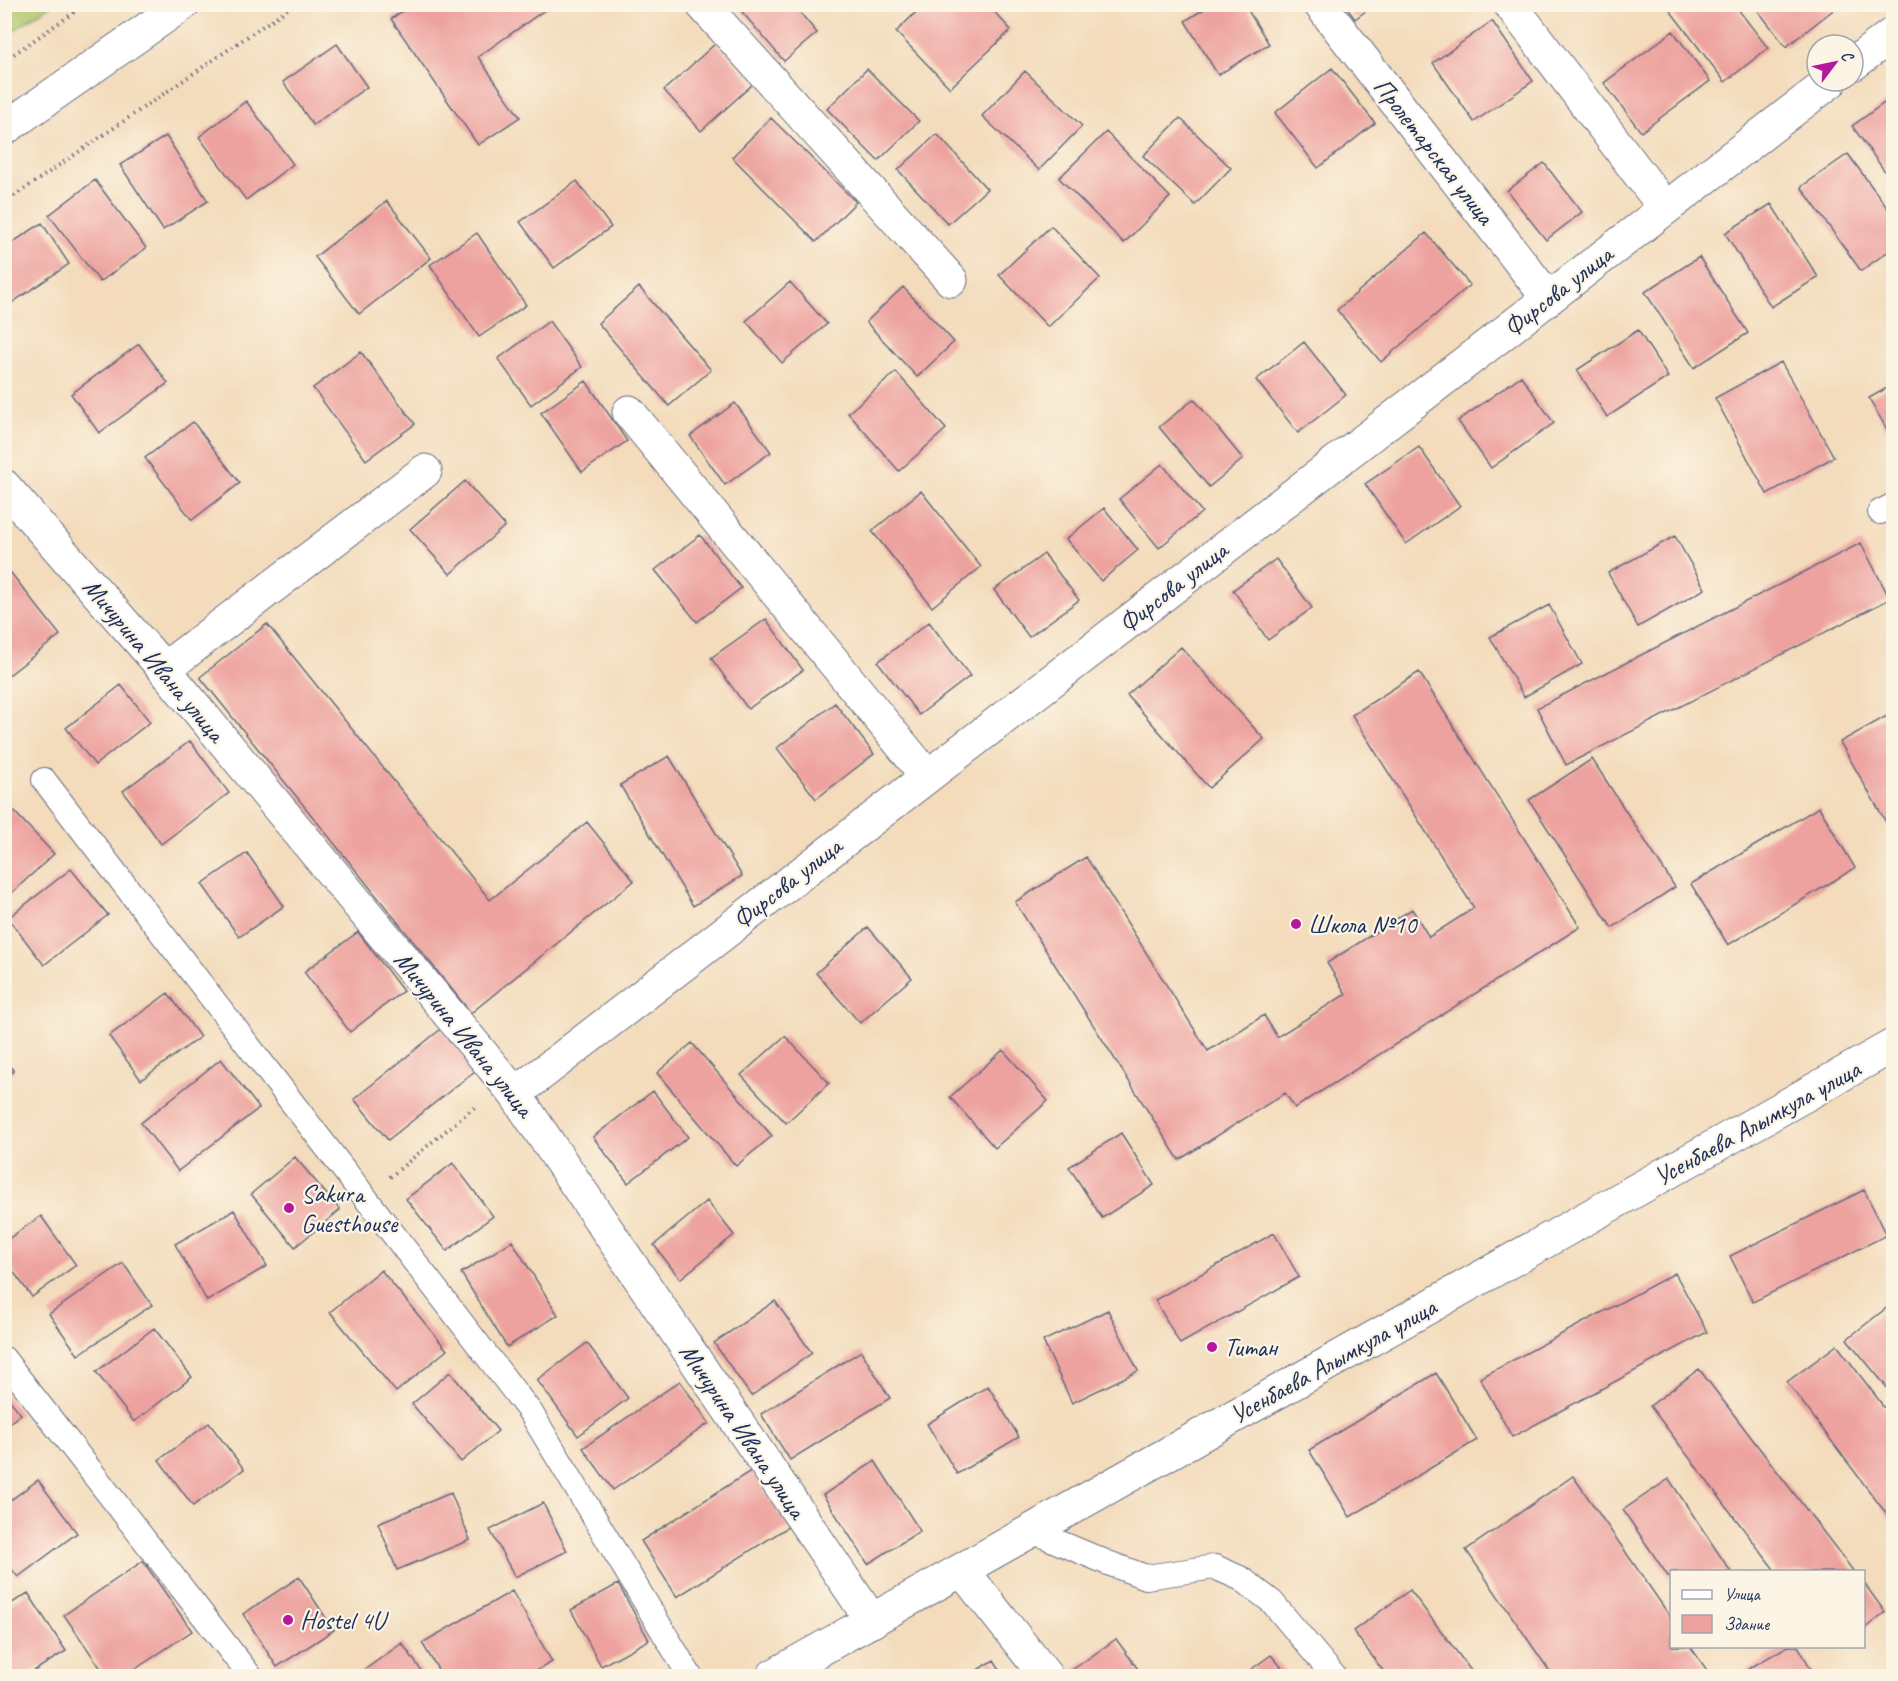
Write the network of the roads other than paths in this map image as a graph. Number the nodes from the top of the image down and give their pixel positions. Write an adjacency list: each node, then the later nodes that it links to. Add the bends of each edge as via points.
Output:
1 (183, 4): 8 (street)
2 (702, 4): 10 (street)
3 (1320, 4): 11 (street, Пролетарская улица)
4 (1510, 4): 9 (street)
5 (1893, 33): 6 (street)
6 (1865, 55)
7 (1815, 93): 9 (street, Фирсова улица)
8 (4, 129)
9 (1665, 208): 11 (street, Фирсова улица)
10 (951, 280)
11 (1548, 298): 16 (street, Фирсова улица)
12 (629, 412): 16 (street)
13 (425, 471): 15 (street)
14 (4, 486): 15 (street, Мичурина Ивана улица)
15 (164, 669): 19 (street, Мичурина Ивана улица)
16 (927, 776): 19 (street, Фирсова улица)
17 (44, 780): 25 (lane, via 531,1413)
18 (1893, 1046): 21 (street, Усенбаева Алымкула улица)
19 (510, 1088): 23 (street, Мичурина Ивана улица)
20 (4, 1359): 24 (lane)
21 (1032, 1531): 22 (street, Усенбаева Алымкула улица); 28 (lane, via 1146,1577 1215,1567 1242,1579 1272,1602)
22 (962, 1570): 23 (street, Усенбаева Алымкула улица); 27 (street)
23 (872, 1621): 26 (street, Усенбаева Алымкула улица)
24 (250, 1677)
25 (690, 1677)
26 (773, 1677)
27 (1046, 1677)
28 (1334, 1677)

